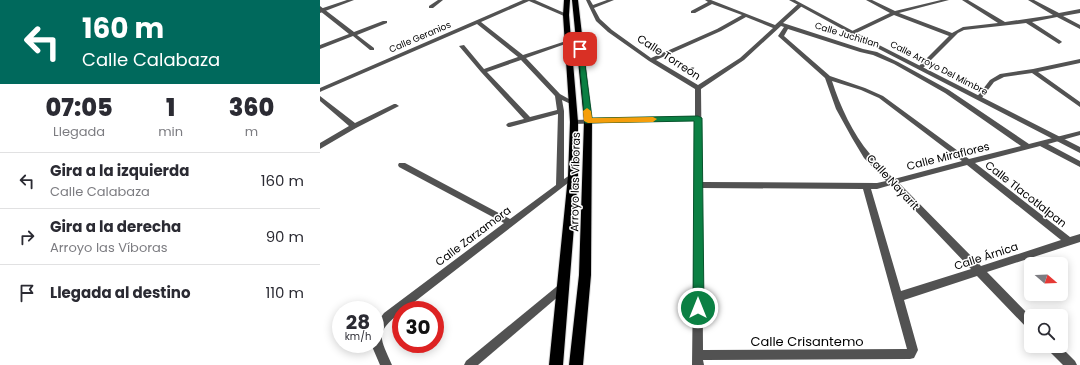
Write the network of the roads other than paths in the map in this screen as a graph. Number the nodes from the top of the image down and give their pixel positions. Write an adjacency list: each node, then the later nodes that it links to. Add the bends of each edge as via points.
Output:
1 (352, 0): 17 (street)
2 (441, 0): 16 (street)
3 (527, 0): 26 (street, Calle Geranios)
4 (531, 0): 21 (street)
5 (567, 0): 21 (main road, Arroyo las Víboras)
6 (575, 0): 60 (main road, Arroyo las Víboras)
7 (612, 0): 14 (street)
8 (791, 0): 15 (street, Calle Arroyo Del Mimbre)
9 (868, 0): 20 (street)
10 (947, 0): 20 (street)
11 (964, 0): 27 (street)
12 (1030, 0): 23 (street)
13 (709, 1): 19 (street); 22 (street, Calle Juchitlan)
14 (590, 4): 41 (street, Calle Torreón, via 598,20)
15 (800, 5): 28 (street); 30 (street, Calle Arroyo Del Mimbre)
16 (431, 7)
17 (321, 10): 31 (street)
18 (1080, 11): 23 (street)
19 (693, 12)
20 (894, 13): 30 (street); 32 (street)
21 (566, 15): 33 (main road, Arroyo las Víboras)
22 (746, 15): 28 (street, Calle Juchitlan); 41 (street)
23 (1058, 16): 24 (street); 29 (street)
24 (1027, 21): 27 (street); 34 (street)
25 (385, 22): 31 (street)
26 (478, 22): 40 (street); 50 (street, Calle Geranios)
27 (1004, 24): 32 (street, via 963,29)
28 (781, 26): 39 (street, Calle Juchitlan, via 862,51); 48 (street, Calle Nayarit, via 781,36); 49 (street, via 742,59)
29 (1080, 27)
30 (852, 33): 37 (street, Calle Arroyo Del Mimbre)
31 (355, 34): 36 (street); 38 (street)
32 (952, 35): 45 (street)
33 (568, 42): 40 (street); 54 (main road, Arroyo las Víboras)
34 (1059, 42)
35 (462, 46): 46 (street)
36 (320, 47)
37 (879, 47): 39 (street); 43 (street, Calle Arroyo Del Mimbre)
38 (372, 49)
39 (870, 51): 44 (street, Calle Juchitlan)
40 (523, 58): 46 (street); 51 (street)
41 (652, 60): 49 (street, Calle Torreón)
42 (1080, 61): 47 (street)
43 (907, 62): 44 (street); 45 (street, Calle Arroyo Del Mimbre)
44 (901, 65): 68 (street, Calle Juchitlan, via 962,101)
45 (920, 68): 53 (street, Calle Arroyo Del Mimbre)
46 (483, 71): 59 (street)
47 (1034, 71): 53 (street, via 996,78); 56 (street)
48 (828, 78): 70 (street, Calle Tlacotlalpan, via 881,97); 74 (street, Calle Nayarit, via 850,130)
49 (698, 88): 58 (street, Calle Torreón)
50 (320, 90)
51 (558, 95): 54 (street); 57 (street)
52 (320, 98): 63 (street)
53 (979, 98): 65 (street, Calle Arroyo Del Mimbre)
54 (573, 103): 61 (main road, Arroyo las Víboras)
55 (396, 106): 63 (street)
56 (1080, 106)
57 (561, 111): 59 (street); 75 (street)
58 (698, 118): 60 (street); 76 (street, Calle Torreón)
59 (529, 120): 62 (street)
60 (588, 121): 61 (street); 90 (main road, Arroyo las Víboras, via 585,275)
61 (574, 122): 73 (main road, Arroyo las Víboras)
62 (510, 125)
63 (354, 126): 67 (street)
64 (1080, 133): 65 (street, Calle Miraflores)
65 (1059, 139): 66 (street, Calle Miraflores); 69 (street, Calle Arroyo Del Mimbre)
66 (1041, 143): 68 (street, Calle Miraflores); 71 (street)
67 (320, 146)
68 (1027, 146): 70 (street, Calle Miraflores)
69 (1080, 150)
70 (968, 162): 74 (street, Calle Miraflores); 80 (street, Calle Tlacotlalpan)
71 (1080, 164)
72 (402, 165): 78 (street)
73 (574, 176): 75 (street, Calle Zarzamora); 82 (main road, Arroyo las Víboras)
74 (891, 182): 77 (street, Calle Miraflores); 81 (street, Calle Nayarit)
75 (560, 185): 78 (street, Calle Zarzamora)
76 (699, 185): 77 (street, Calle Miraflores); 86 (street, Calle Torreón)
77 (866, 187): 83 (street)
78 (511, 224): 87 (street, Calle Zarzamora, via 379,325 375,335)
79 (1080, 238): 80 (street, Calle Árnica)
80 (1068, 242): 81 (street, Calle Árnica)
81 (978, 272): 83 (street, Calle Árnica); 84 (street, Calle Nayarit)
82 (564, 285): 88 (street); 89 (main road, Arroyo las Víboras)
83 (898, 297): 86 (street, Calle Crisantemo, via 913,350 910,354)
84 (1024, 317)
85 (1059, 353): 91 (street)
86 (698, 360)
87 (386, 365)
88 (470, 365)
89 (556, 365)
90 (576, 365)
91 (1071, 365)

